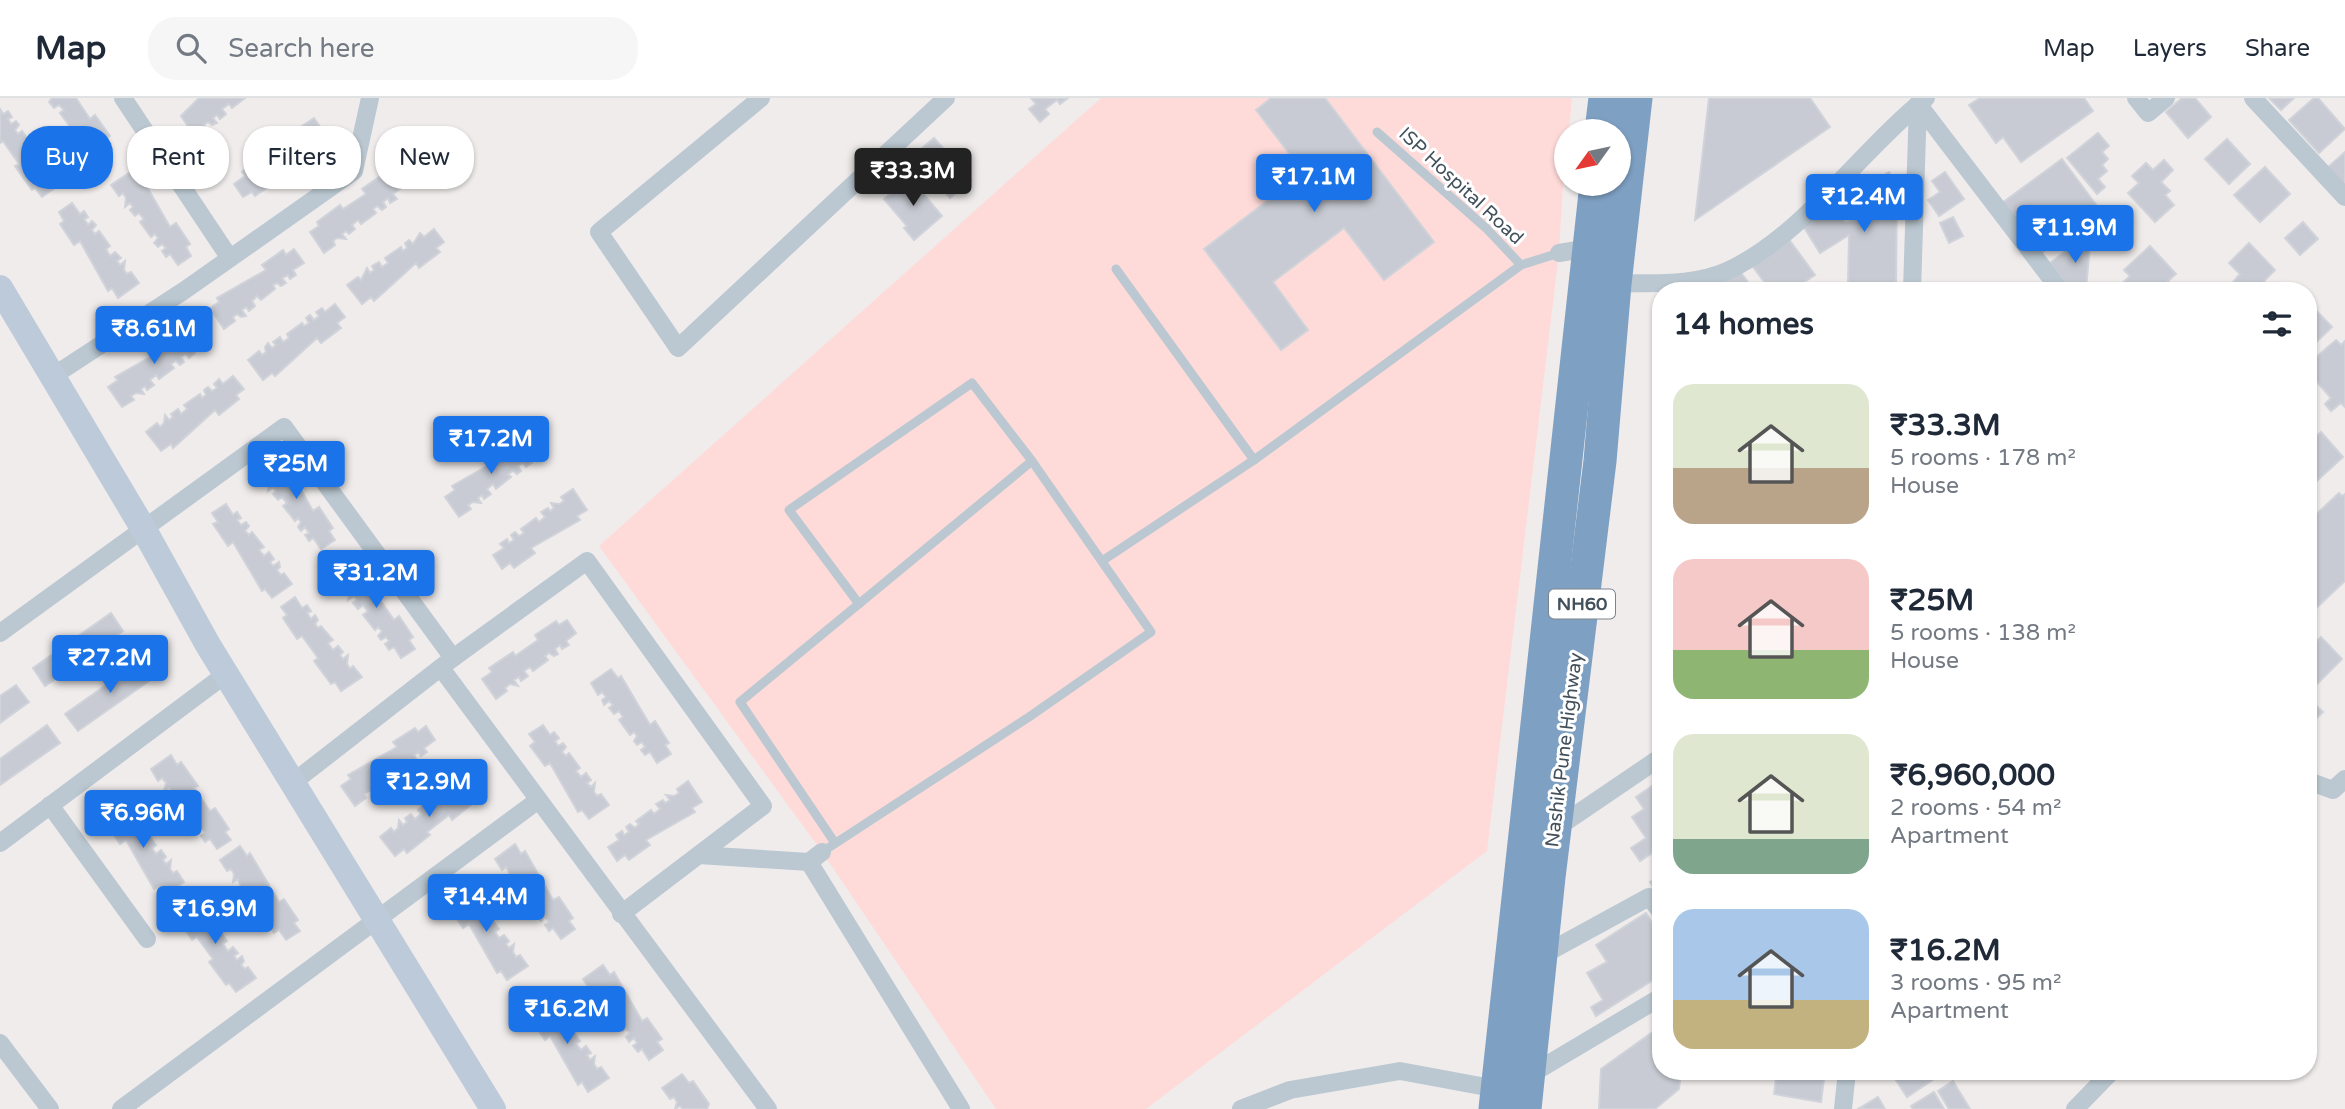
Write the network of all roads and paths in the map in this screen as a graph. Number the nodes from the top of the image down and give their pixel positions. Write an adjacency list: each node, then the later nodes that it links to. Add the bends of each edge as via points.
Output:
1 (123, 98): 16 (street)
2 (370, 98): 16 (street, via 354,171)
3 (761, 98): 4 (street, via 599,232 678,348)
4 (946, 98)
5 (1605, 98): 11 (highway)
6 (1636, 98): 15 (highway, Nashik Pune Highway / NH60)
7 (2136, 98): 8 (street, via 2148,113)
8 (2166, 98)
9 (2253, 98): 14 (street)
10 (1922, 101): 19 (street, via 1780,237 1727,271); 20 (street); 21 (street)
11 (1602, 119)
12 (1377, 132): 17 (lane, ISP Hospital Road)
13 (1595, 196): 15 (highway, Nashik Pune Highway / NH60)
14 (2345, 197)
15 (1590, 249): 17 (lane); 23 (highway, Nashik Pune Highway / NH60)
16 (229, 257): 25 (street)
17 (1521, 265): 26 (lane)
18 (1116, 269): 26 (lane)
19 (1683, 282)
20 (1912, 282)
21 (2054, 282)
22 (1652, 283): 23 (street)
23 (1600, 285): 40 (highway, Nashik Pune Highway / NH60, via 1600,461); 54 (highway, Nashik Pune Highway / NH60)
24 (0, 288): 25 (street)
25 (53, 376): 28 (street)
26 (1254, 460): 29 (lane)
27 (1032, 461): 29 (lane); 30 (lane); 30 (lane, via 972,383 789,510)
28 (143, 528): 31 (street); 32 (street, via 284,426); 33 (street)
29 (1102, 561): 42 (lane, via 1151,632)
30 (859, 604): 42 (lane, via 740,702)
31 (0, 633)
32 (447, 663): 36 (street); 38 (street); 43 (street, via 587,561 763,806)
33 (226, 674): 36 (street); 39 (street)
34 (1652, 763): 40 (street)
35 (2345, 779): 37 (street, via 2333,790)
36 (291, 784): 46 (street)
37 (2317, 784)
38 (537, 801): 45 (street); 46 (street)
39 (50, 805): 41 (street); 47 (street)
40 (1555, 829): 48 (highway, Nashik Pune Highway / NH60)
41 (0, 843)
42 (822, 852): 43 (street); 59 (street)
43 (699, 855): 45 (street)
44 (1652, 901): 48 (street, via 1649,897)
45 (621, 914): 58 (street)
46 (377, 922): 56 (street); 57 (street)
47 (147, 939)
48 (1541, 956): 51 (highway, Nashik Pune Highway / NH60)
49 (1652, 1002): 51 (street)
50 (0, 1043): 55 (street)
51 (1528, 1076): 61 (highway, Nashik Pune Highway / NH60)
52 (1846, 1080): 62 (street)
53 (2103, 1080): 63 (street)
54 (1496, 1099): 60 (street, via 1400,1071 1290,1090)
55 (50, 1109)
56 (121, 1109)
57 (493, 1109)
58 (768, 1109)
59 (961, 1109)
60 (1241, 1109)
61 (1525, 1109)
62 (1843, 1109)
63 (2075, 1109)

